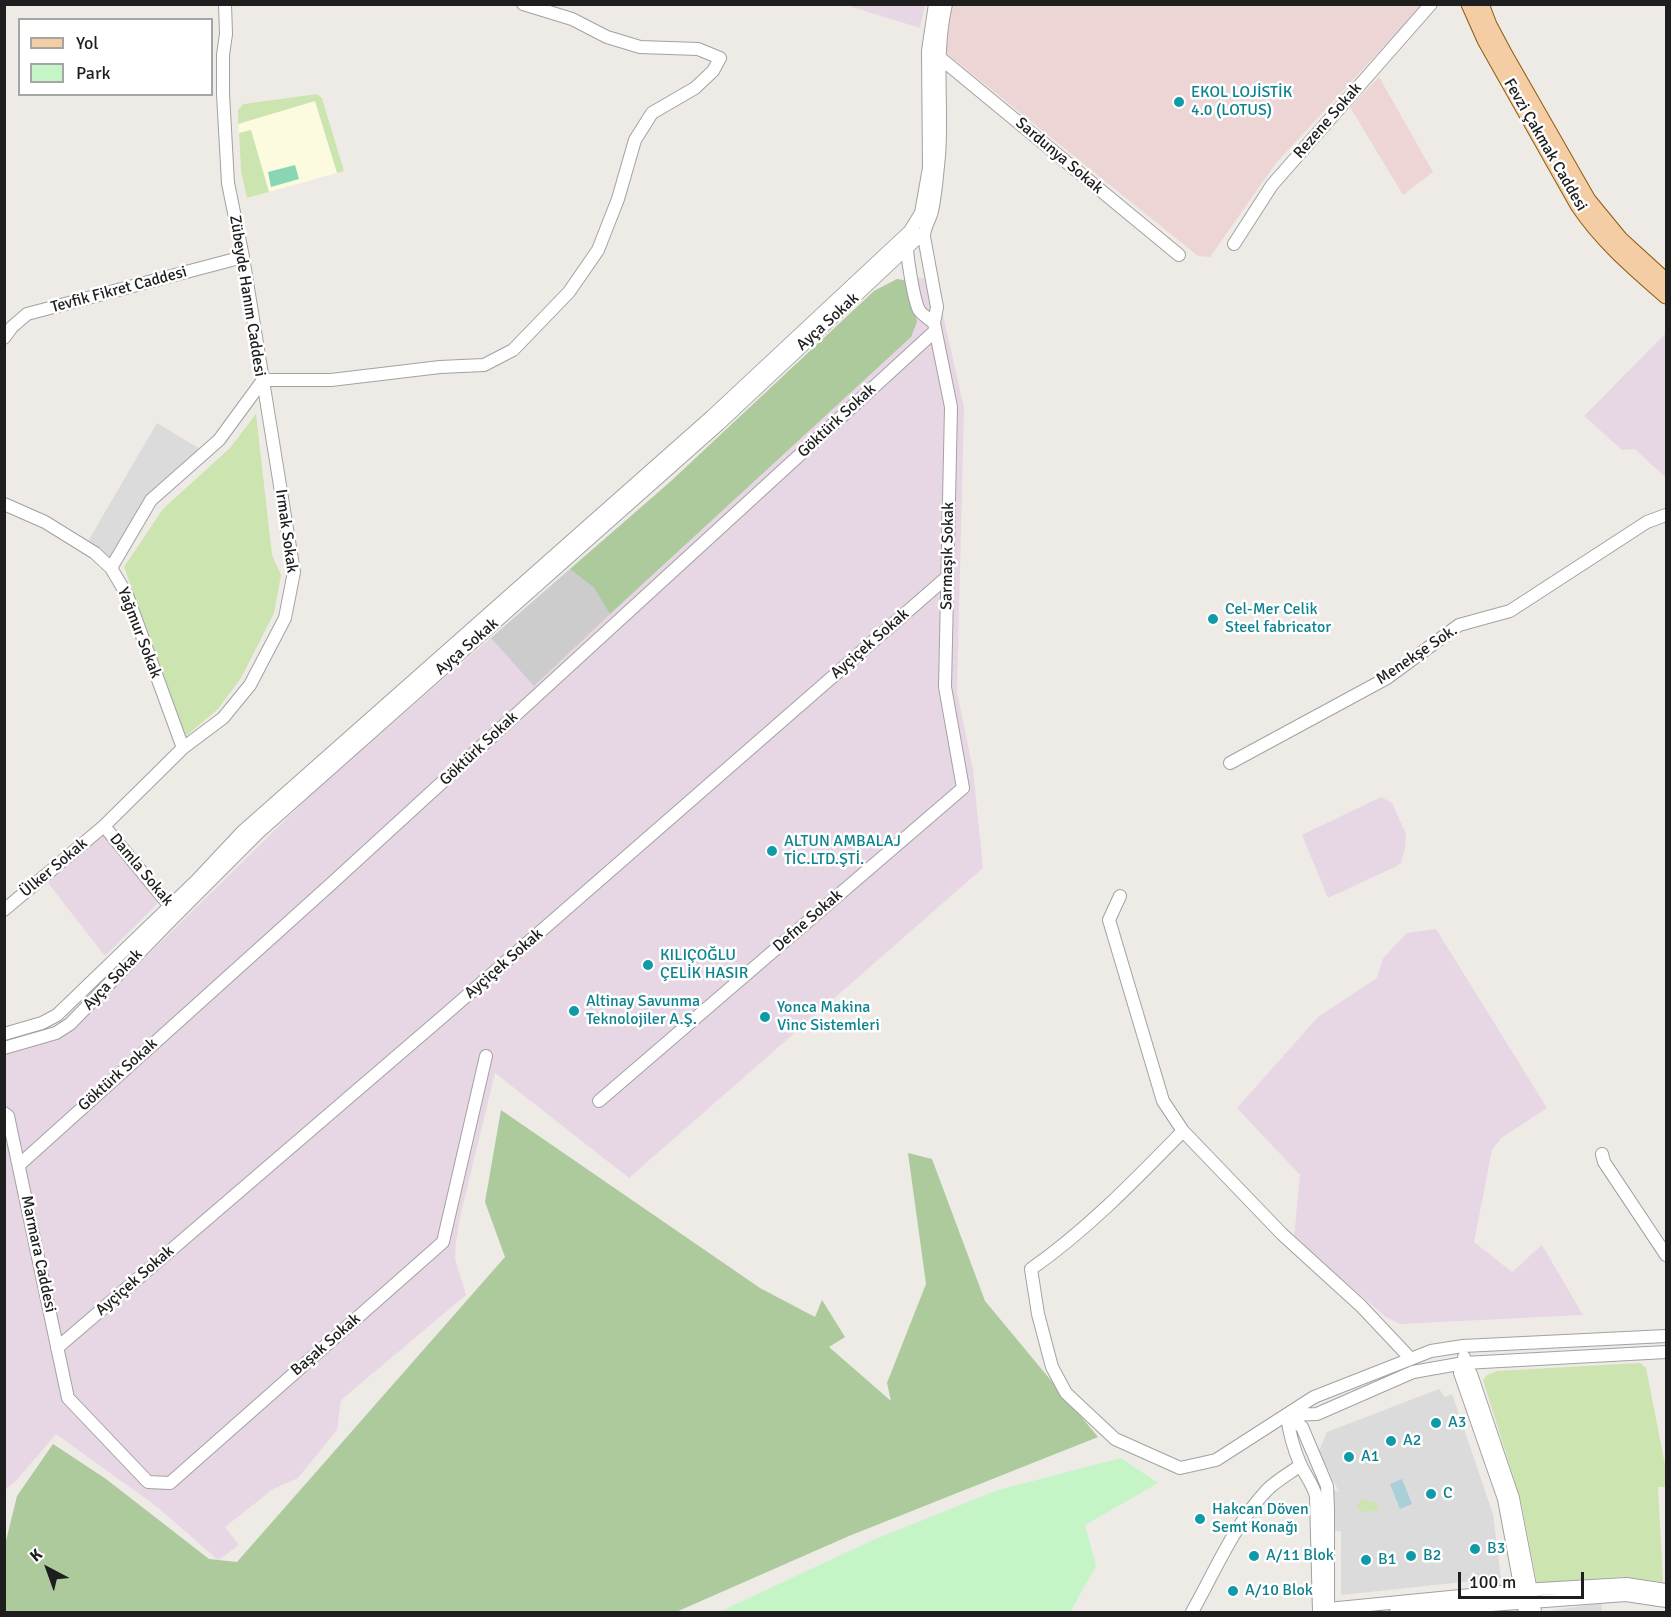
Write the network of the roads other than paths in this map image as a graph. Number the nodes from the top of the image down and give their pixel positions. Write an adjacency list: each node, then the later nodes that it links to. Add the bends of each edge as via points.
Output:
1 (225, 4): 16 (street, Zübeyde Hanım Caddesi, via 223,94 228,183)
2 (523, 4): 24 (street, via 640,47 698,49 720,58 695,88 652,113 635,140 598,250 569,292 513,350 484,365 331,380)
3 (935, 4): 8 (street, Sarmaşık Sokak)
4 (946, 4): 8 (street, Sarmaşık Sokak)
5 (1431, 4): 13 (street, Rezene Sokak, via 1272,185)
6 (1469, 4): 21 (main road, Fevzi Çakmak Caddesi, via 1485,40 1578,205 1620,255)
7 (1481, 4): 20 (main road, Fevzi Çakmak Caddesi, via 1505,55 1588,200 1620,239)
8 (936, 29): 9 (street, Sarmaşık Sokak); 10 (street, Sarmaşık Sokak, via 928,51 929,168 921,213)
9 (939, 57): 12 (street, Sarmaşık Sokak, via 939,154 932,212); 15 (street, Sardunya Sokak)
10 (916, 219): 11 (street, Ayça Sokak)
11 (910, 231): 14 (street, Sarmaşık Sokak); 17 (street, Ayça Sokak)
12 (924, 232): 14 (street, Ayça Sokak); 18 (street, Sarmaşık Sokak)
13 (1234, 244)
14 (906, 248): 17 (street, Ayça Sokak); 18 (street); 19 (street, Sarmaşık Sokak)
15 (1179, 255)
16 (243, 257): 23 (street, Tevfik Fikret Caddesi, via 27,314); 24 (street, Zübeyde Hanım Caddesi)
17 (887, 260): 19 (street, via 903,264); 29 (street, Ayça Sokak, via 711,432)
18 (929, 269): 22 (street, Sarmaşık Sokak, via 937,308)
19 (910, 272): 22 (street, Sarmaşık Sokak, via 919,311)
20 (1666, 281)
21 (1666, 296)
22 (935, 327): 28 (street, Sarmaşık Sokak, via 951,407); 44 (street, Göktürk Sokak, via 331,884)
23 (4, 338)
24 (263, 380): 27 (street, Zübeyde Hanım Caddesi, via 219,440 151,500); 30 (street, Irmak Sokak, via 294,572 285,618 250,685 223,718)
25 (4, 504): 27 (street, Yağmur Sokak, via 45,522 95,553)
26 (1666, 515): 31 (street, Menekşe Sok., via 1647,522 1510,611 1458,625 1387,678)
27 (111, 568): 30 (street, Yağmur Sokak, via 127,595)
28 (947, 577): 32 (street, Sarmaşık Sokak, via 945,687); 48 (street, Ayçiçek Sokak)
29 (516, 596): 36 (street, Ayça Sokak); 36 (street, Ayça Sokak, via 242,832)
30 (183, 748): 33 (street, Irmak Sokak)
31 (1230, 763)
32 (963, 788): 40 (street, Defne Sokak)
33 (104, 826): 35 (street, Ülker Sokak); 36 (street, Damla Sokak)
34 (1120, 896): 42 (street, via 1108,920 1163,1101)
35 (4, 910)
36 (174, 910): 37 (street, via 57,1015); 38 (street, Ayça Sokak, via 70,1024 56,1033)
37 (4, 1034)
38 (4, 1048)
39 (486, 1056): 52 (street, Başak Sokak, via 443,1242 170,1483 148,1482)
40 (599, 1101)
41 (4, 1113): 44 (street, Marmara Caddesi)
42 (1183, 1131): 50 (street); 53 (street, via 1118,1197 1030,1269 1052,1367 1066,1392 1115,1439 1180,1467 1216,1460)
43 (1602, 1154): 45 (street)
44 (19, 1164): 48 (street, Marmara Caddesi)
45 (1666, 1255)
46 (1663, 1336): 47 (street); 49 (street)
47 (1463, 1346): 50 (street); 51 (street)
48 (57, 1348): 52 (street, Marmara Caddesi)
49 (1663, 1352): 51 (street)
50 (1410, 1358): 53 (street, via 1314,1397)
51 (1464, 1363): 53 (street, via 1413,1372 1317,1414); 56 (street, via 1460,1373 1504,1499)
52 (68, 1398)
53 (1287, 1415): 54 (street); 59 (street, via 1302,1427 1327,1486)
54 (1301, 1465): 58 (street, via 1269,1488 1255,1504 1234,1533); 59 (street, via 1316,1496)
55 (1666, 1590): 56 (street, via 1626,1584)
56 (1528, 1601): 57 (street, via 1626,1595); 59 (street); 60 (street)
57 (1666, 1601)
58 (1192, 1612)
59 (1324, 1612)
60 (1396, 1612)

